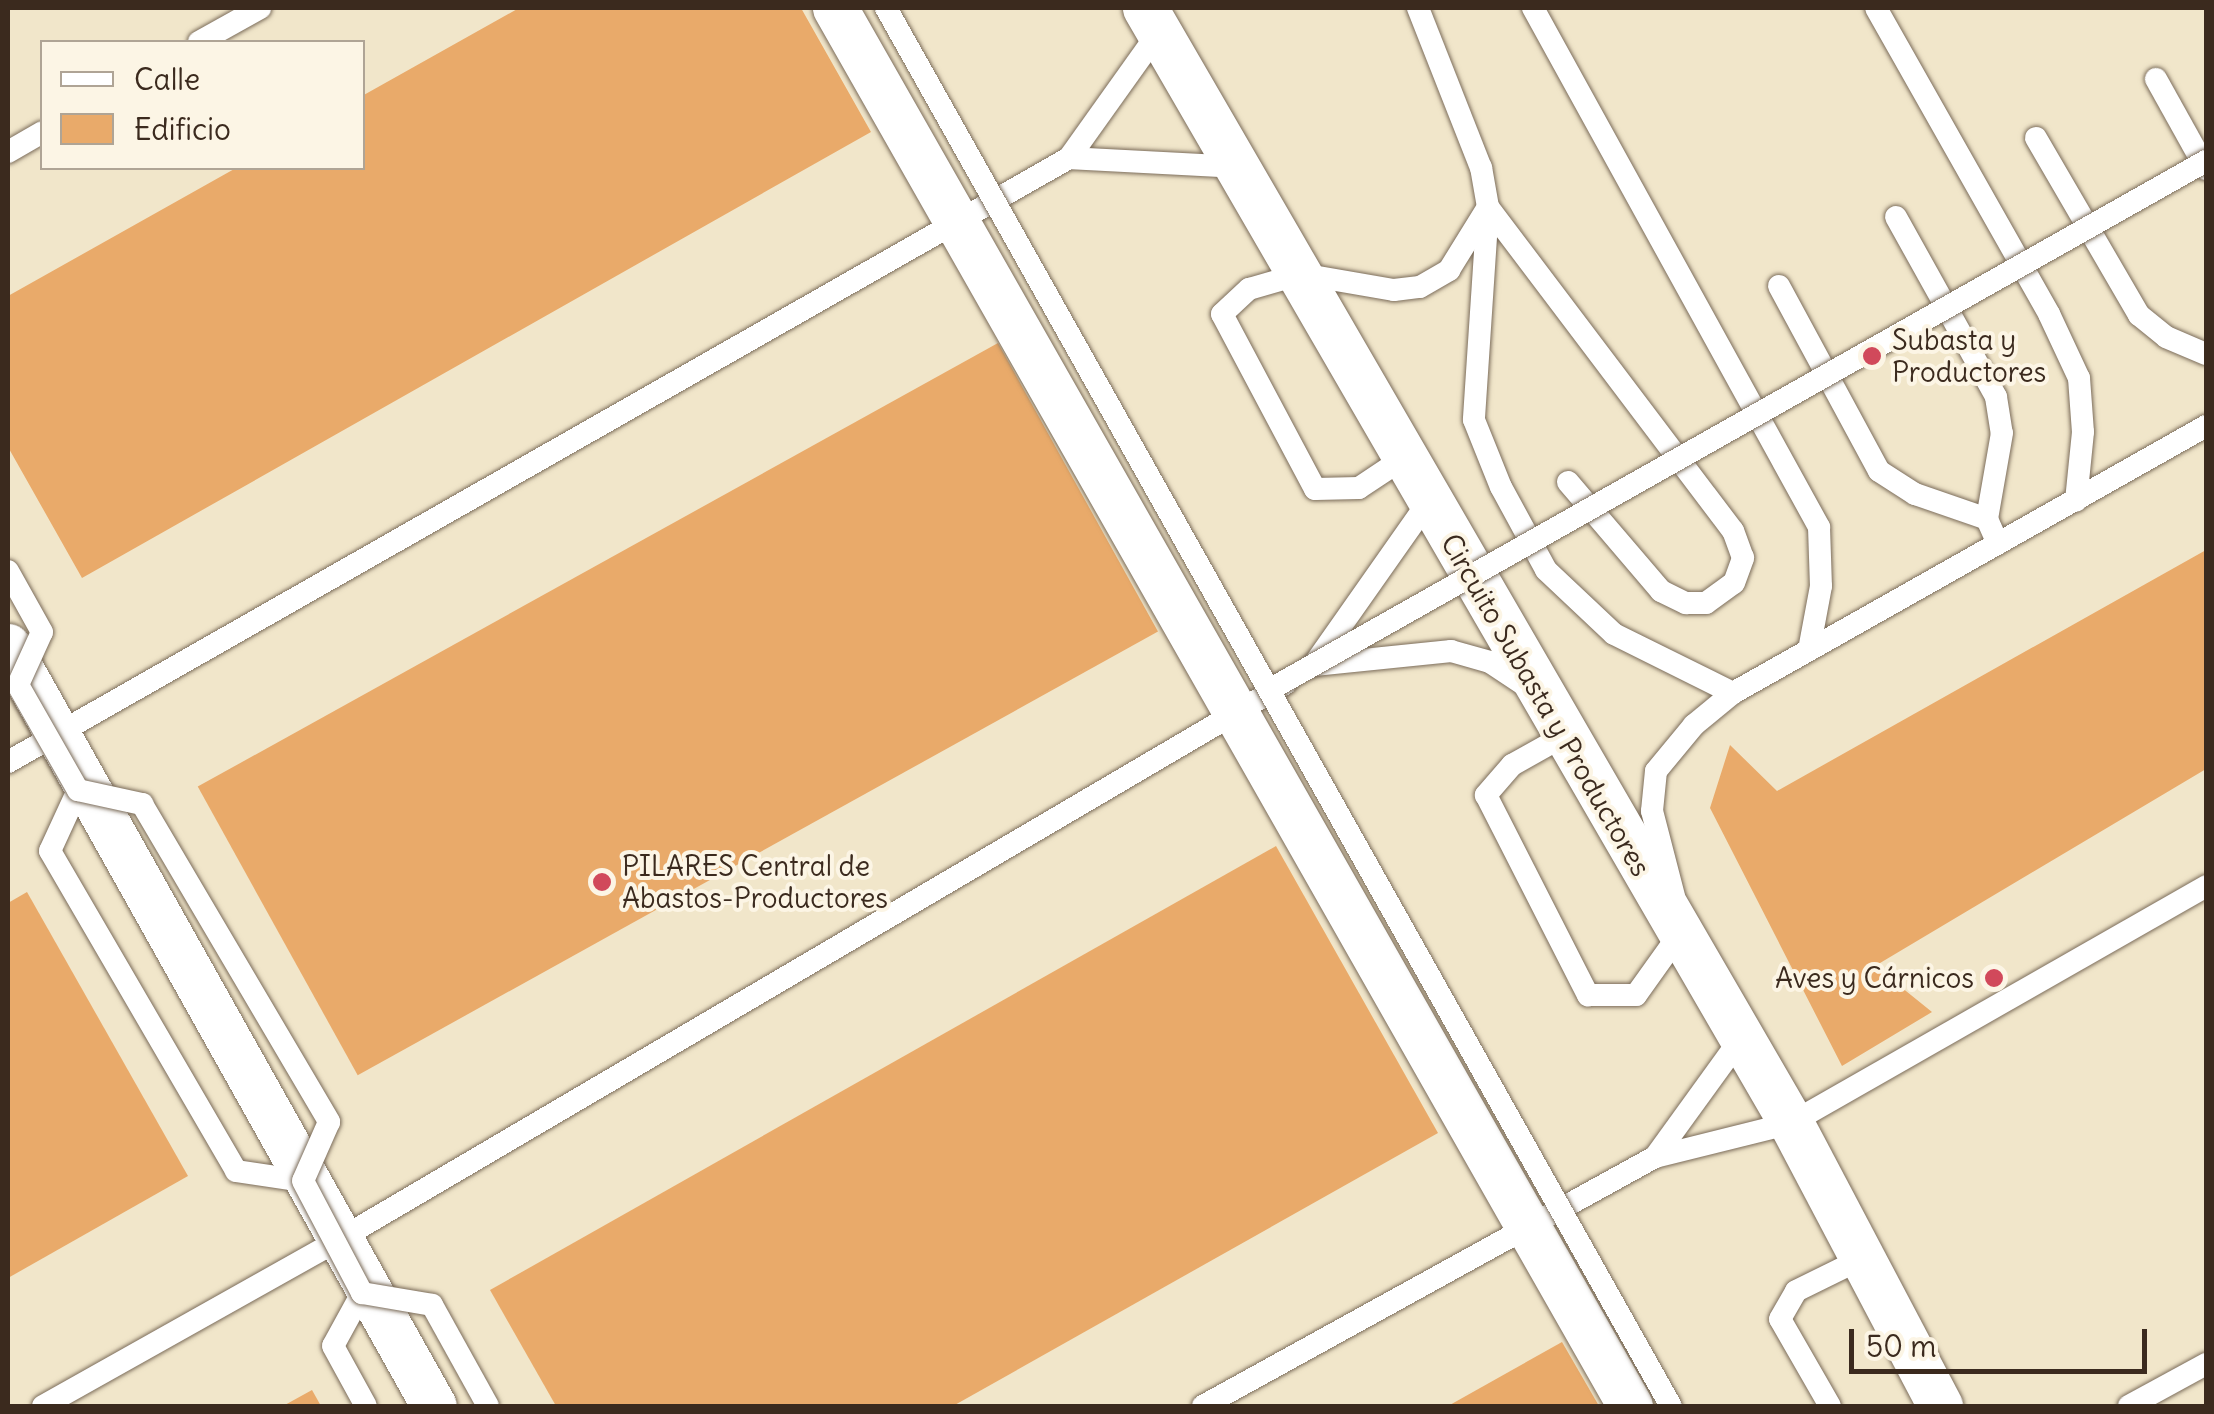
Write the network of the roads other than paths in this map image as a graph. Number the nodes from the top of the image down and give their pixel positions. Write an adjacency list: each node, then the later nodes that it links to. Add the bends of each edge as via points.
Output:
1 (260, 8): 8 (lane)
2 (835, 8): 19 (street)
3 (886, 8): 36 (lane, bridge)
4 (1418, 8): 17 (lane, via 1481,168)
5 (1533, 8): 31 (lane, via 1819,528 1821,586)
6 (1876, 8): 27 (lane, via 2049,314 2078,378 2084,432)
7 (1152, 20): 13 (lane); 15 (street, Circuito Subasta y Productores)
8 (203, 40)
9 (2156, 80): 16 (lane)
10 (40, 133): 12 (lane)
11 (2036, 138): 22 (lane, via 2138,315 2166,337)
12 (8, 152)
13 (1069, 158): 15 (lane); 19 (lane)
14 (2206, 161): 36 (lane, bridge)
15 (1238, 167): 20 (street, Circuito Subasta y Productores)
16 (2206, 169)
17 (1488, 207): 20 (lane, via 1450,270 1420,286 1394,290); 25 (lane, via 1733,531 1743,558 1738,575 1715,600 1673,598); 35 (lane, via 1474,420 1501,488 1546,570 1614,634)
18 (1896, 218): 28 (lane, via 1996,397 2002,433)
19 (957, 220): 36 (street); 37 (lane)
20 (1301, 274): 24 (street, Circuito Subasta y Productores); 24 (lane, via 1249,289 1222,314 1315,489 1359,488)
21 (1779, 286): 28 (lane, via 1879,470 1915,494)
22 (2206, 354)
23 (2206, 426): 27 (lane)
24 (1404, 458): 26 (street, Circuito Subasta y Productores)
25 (1568, 482)
26 (1429, 501): 32 (lane); 34 (street, Circuito Subasta y Productores)
27 (2076, 501): 29 (lane)
28 (1988, 518): 29 (lane)
29 (1998, 544): 31 (lane)
30 (8, 571): 33 (lane, bridge, via 42,632)
31 (1809, 650): 35 (lane)
32 (1314, 665): 34 (lane, via 1451,651 1490,662); 36 (lane)
33 (11, 671): 37 (street); 40 (lane, bridge)
34 (1538, 693): 38 (street, Circuito Subasta y Productores)
35 (1733, 693): 42 (lane, via 1656,770 1652,811)
36 (1253, 702): 47 (street); 48 (lane); 59 (lane, bridge)
37 (57, 734): 39 (lane); 48 (street)
38 (1562, 737): 42 (street, Circuito Subasta y Productores); 42 (lane, via 1512,766 1486,795 1588,995 1636,996)
39 (8, 762)
40 (78, 790): 46 (lane, bridge, via 142,804 329,1122); 46 (lane, via 50,852 236,1171)
41 (2206, 886): 44 (lane)
42 (1682, 938): 43 (street, Circuito Subasta y Productores)
43 (1741, 1038): 44 (street, Circuito Subasta y Productores); 45 (lane)
44 (1791, 1123): 45 (lane); 49 (street, Circuito Subasta y Productores)
45 (1656, 1157): 47 (lane)
46 (303, 1181): 50 (lane, bridge)
47 (1526, 1223): 57 (lane); 58 (street)
48 (340, 1240): 53 (lane); 55 (street)
49 (1864, 1257): 52 (street, Circuito Subasta y Productores); 60 (lane, via 1796,1291 1780,1319)
50 (362, 1292): 54 (lane, via 332,1346); 56 (lane, bridge, via 432,1305)
51 (2206, 1364): 61 (lane)
52 (1937, 1405)
53 (43, 1406)
54 (366, 1406)
55 (434, 1406)
56 (488, 1406)
57 (1202, 1406)
58 (1630, 1406)
59 (1671, 1406)
60 (1830, 1406)
61 (2129, 1406)

